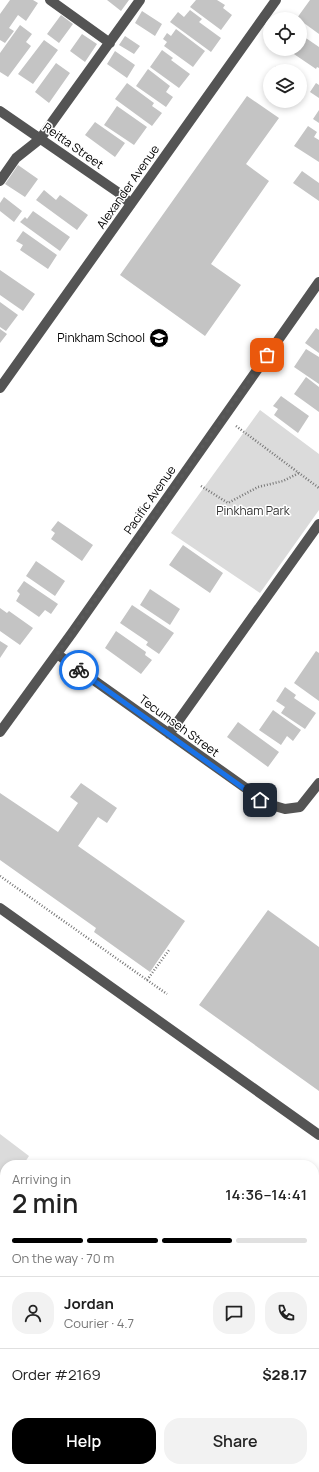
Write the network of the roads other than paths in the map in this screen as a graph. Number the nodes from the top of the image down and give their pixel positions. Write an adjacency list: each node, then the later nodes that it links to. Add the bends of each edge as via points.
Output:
1 (50, 0): 4 (street)
2 (140, 0): 4 (street)
3 (273, 1): 8 (street, Alexander Avenue)
4 (110, 43): 6 (street)
5 (0, 111): 6 (street, Reitta Street)
6 (40, 140): 7 (street, via 16,158); 8 (street, Reitta Street, via 119,193)
7 (0, 181)
8 (131, 204): 10 (street, Alexander Avenue)
9 (319, 282): 12 (street, Pacific Avenue)
10 (0, 388)
11 (319, 524): 14 (street)
12 (57, 654): 13 (street, Pacific Avenue); 14 (street, Tecumseh Street)
13 (0, 732)
14 (169, 734): 15 (street, Tecumseh Street, via 260,800 274,807 290,809 303,804)
15 (319, 783)
16 (0, 908): 17 (street)
17 (319, 1135)

